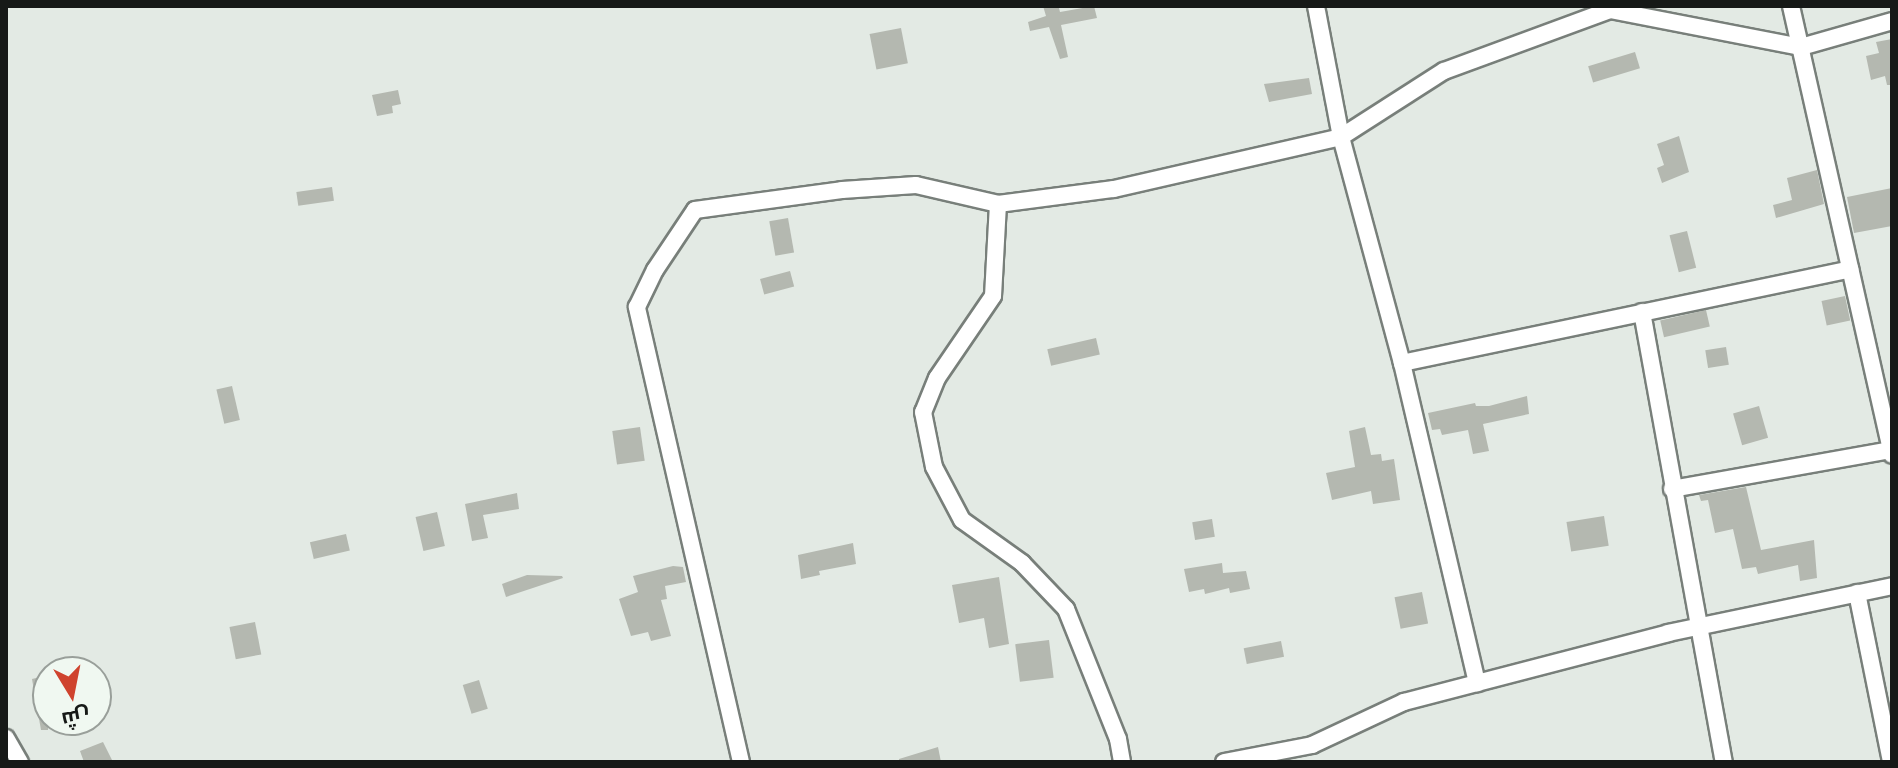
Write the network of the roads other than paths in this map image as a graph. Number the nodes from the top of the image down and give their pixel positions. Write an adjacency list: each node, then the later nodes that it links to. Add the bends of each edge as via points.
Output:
1 (1316, 6): 5 (street)
2 (1791, 6): 4 (street)
3 (1892, 21): 4 (street)
4 (1801, 47): 5 (street, via 1610,10 1444,71); 7 (street)
5 (1341, 137): 6 (street, via 1114,189); 9 (street)
6 (998, 204): 18 (street, via 916,185 695,210 637,307); 19 (street, via 993,296 937,378 923,412 934,467 962,520 1022,563 1066,609 1118,739)
7 (1850, 269): 8 (street); 10 (street)
8 (1642, 312): 9 (street); 11 (street)
9 (1402, 363): 15 (street)
10 (1891, 452): 11 (street)
11 (1672, 489): 14 (street)
12 (1892, 586): 13 (street)
13 (1857, 593): 14 (street); 22 (street)
14 (1698, 627): 15 (street); 21 (street)
15 (1477, 683): 20 (street, via 1404,702 1312,745)
16 (6, 738): 17 (street)
17 (20, 762)
18 (741, 762)
19 (1122, 762)
20 (1224, 762)
21 (1724, 762)
22 (1891, 762)

